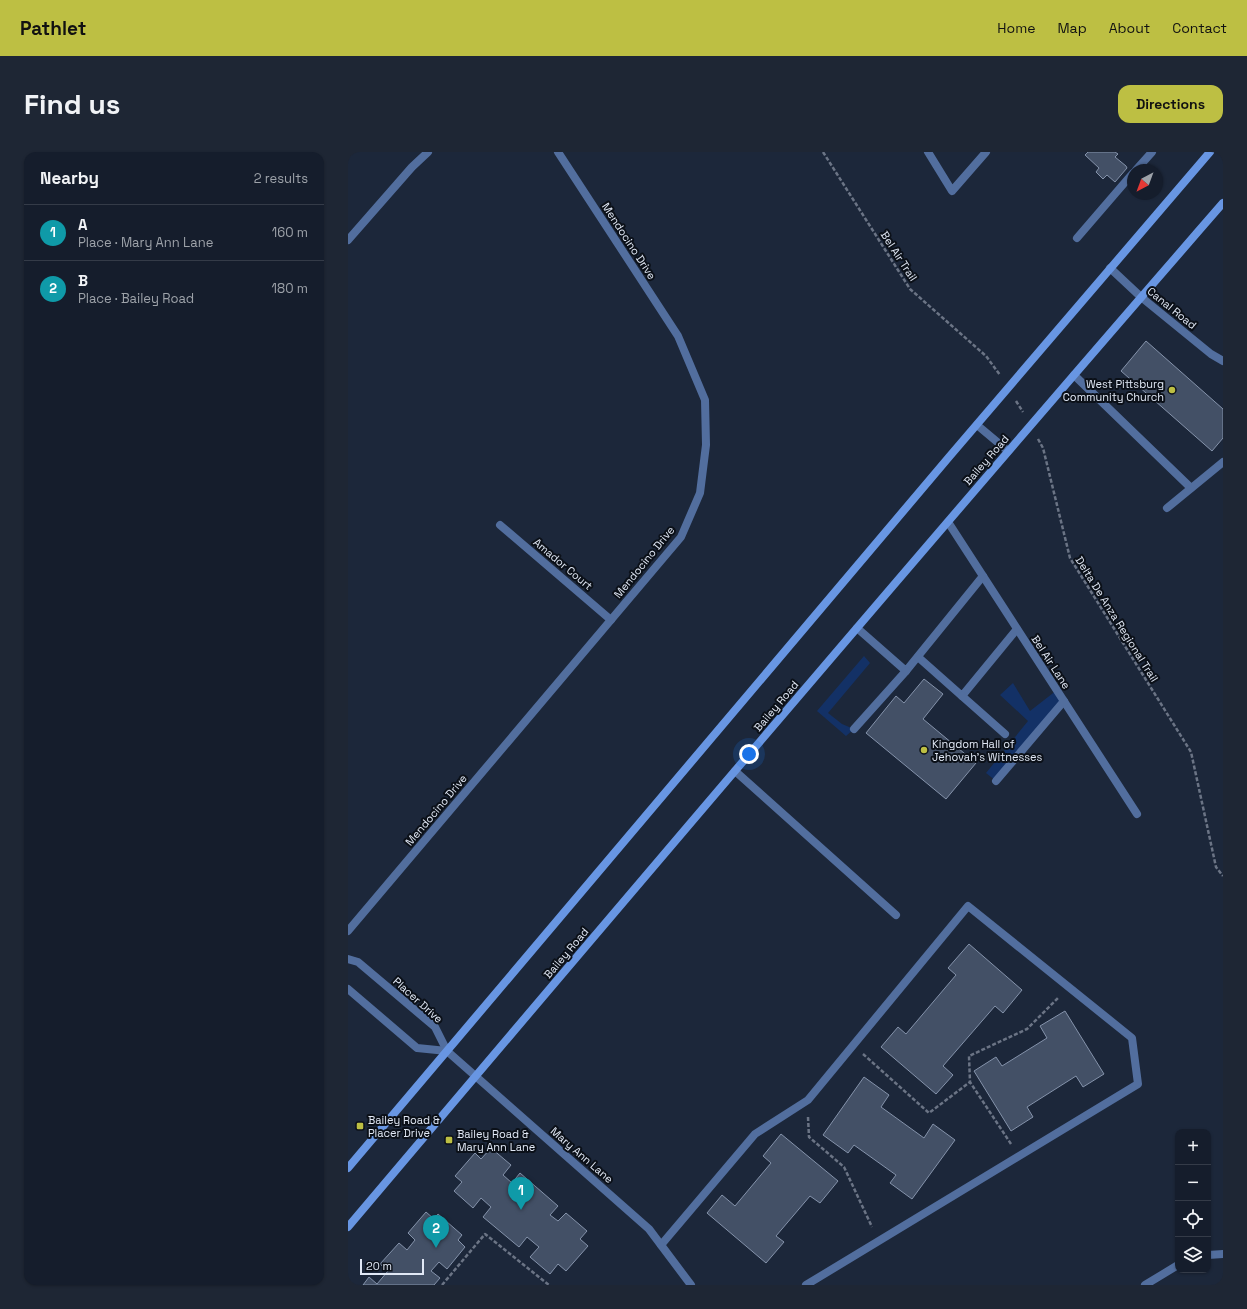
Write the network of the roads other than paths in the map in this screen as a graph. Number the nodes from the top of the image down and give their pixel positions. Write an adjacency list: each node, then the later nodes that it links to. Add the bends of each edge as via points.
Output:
1 (428, 152): 11 (street)
2 (558, 152): 24 (street, Mendocino Drive, via 678,336 705,400 706,445 700,493 681,538)
3 (928, 152): 4 (street, via 952,192)
4 (986, 152)
5 (1152, 152): 7 (street)
6 (1210, 152): 12 (main road)
7 (1141, 164)
8 (1127, 180): 10 (street)
9 (1223, 203): 13 (main road, Bailey Road)
10 (1077, 238)
11 (348, 240)
12 (1110, 268): 13 (street, Canal Road); 16 (main road)
13 (1141, 297): 14 (street, Canal Road); 15 (main road, Bailey Road)
14 (1223, 361)
15 (1074, 374): 17 (main road, Bailey Road); 19 (street)
16 (977, 425): 17 (street); 40 (main road)
17 (1008, 451): 21 (main road, Bailey Road)
18 (1223, 462): 19 (street)
19 (1191, 488): 20 (street)
20 (1167, 508)
21 (948, 522): 23 (street, Bel Air Lane); 25 (main road, Bailey Road)
22 (500, 525): 24 (street, Amador Court)
23 (983, 576): 26 (street, Bel Air Lane); 27 (street)
24 (611, 620): 37 (street, Mendocino Drive)
25 (857, 628): 28 (street); 33 (main road, Bailey Road)
26 (1017, 629): 29 (street); 30 (street, Bel Air Lane)
27 (918, 656): 28 (street); 29 (street)
28 (906, 671): 31 (street)
29 (962, 696): 32 (street)
30 (1064, 701): 34 (street); 35 (street, Bel Air Lane)
31 (854, 729)
32 (1005, 734)
33 (735, 771): 36 (street); 41 (main road, Bailey Road)
34 (996, 781)
35 (1137, 814)
36 (896, 915)
37 (348, 931)
38 (348, 959): 40 (street, Placer Drive, via 358,962 435,1027)
39 (348, 989): 40 (street, via 417,1048)
40 (447, 1051): 41 (street, Mary Ann Lane); 42 (main road)
41 (476, 1076): 43 (main road, Bailey Road); 44 (street, Mary Ann Lane, via 649,1229)
42 (348, 1168)
43 (348, 1227)
44 (661, 1245): 48 (street, Mary Ann Lane); 49 (street, via 754,1134 808,1100 968,906 1132,1038 1138,1084)
45 (1223, 1254): 46 (street)
46 (1211, 1255)
47 (1175, 1267): 50 (street)
48 (691, 1285)
49 (806, 1285)
50 (1145, 1285)

